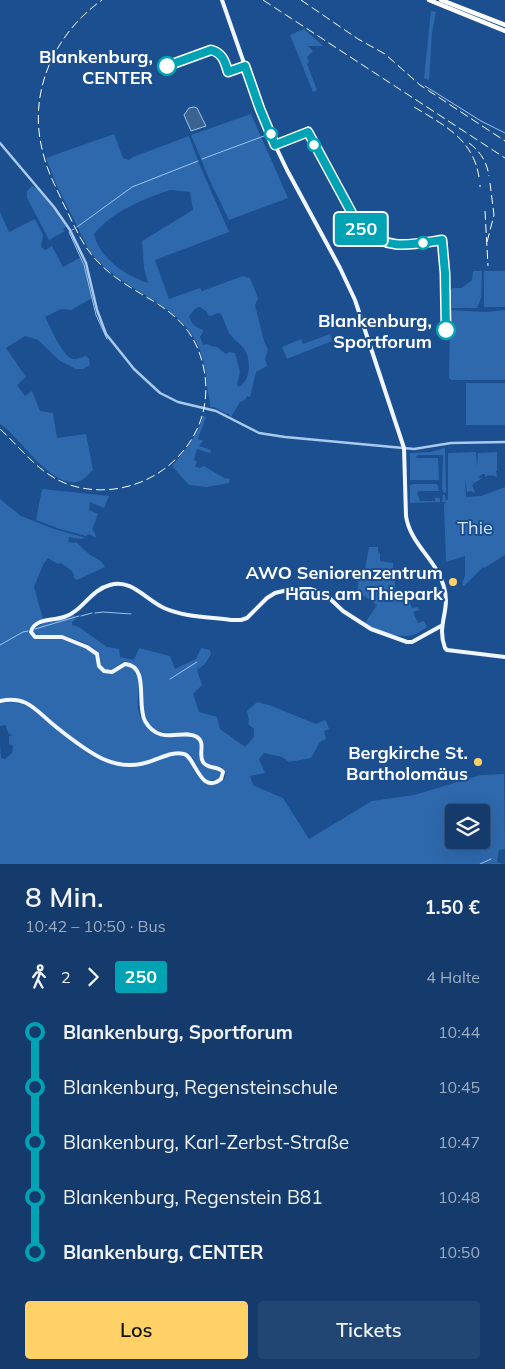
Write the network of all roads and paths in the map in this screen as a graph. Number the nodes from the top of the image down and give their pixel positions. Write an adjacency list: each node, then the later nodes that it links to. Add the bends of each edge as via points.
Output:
1 (222, 0): 8 (main road, via 275,145 351,291)
2 (429, 0): 5 (highway)
3 (441, 0): 4 (highway)
4 (505, 25)
5 (505, 31)
6 (0, 143): 8 (street, via 63,219 86,264 106,334 156,391 174,400 216,411 266,434)
7 (505, 442): 8 (street)
8 (404, 448): 9 (main road, via 407,522 444,586 446,605)
9 (441, 626): 10 (main road, via 447,650); 11 (main road, via 408,642 366,626 315,590 292,589 273,594 242,620 174,611 120,583 99,590 77,610 62,618 37,623 32,628 34,636 39,638 62,637 88,647 96,653 100,668 106,672 125,664 132,666 141,682 140,707 146,723 163,735 197,737 201,743 202,761 223,773 215,782 204,780 190,757 184,754 171,754 137,765 110,762 71,738 32,705 17,700)
10 (505, 657)
11 (0, 701)

